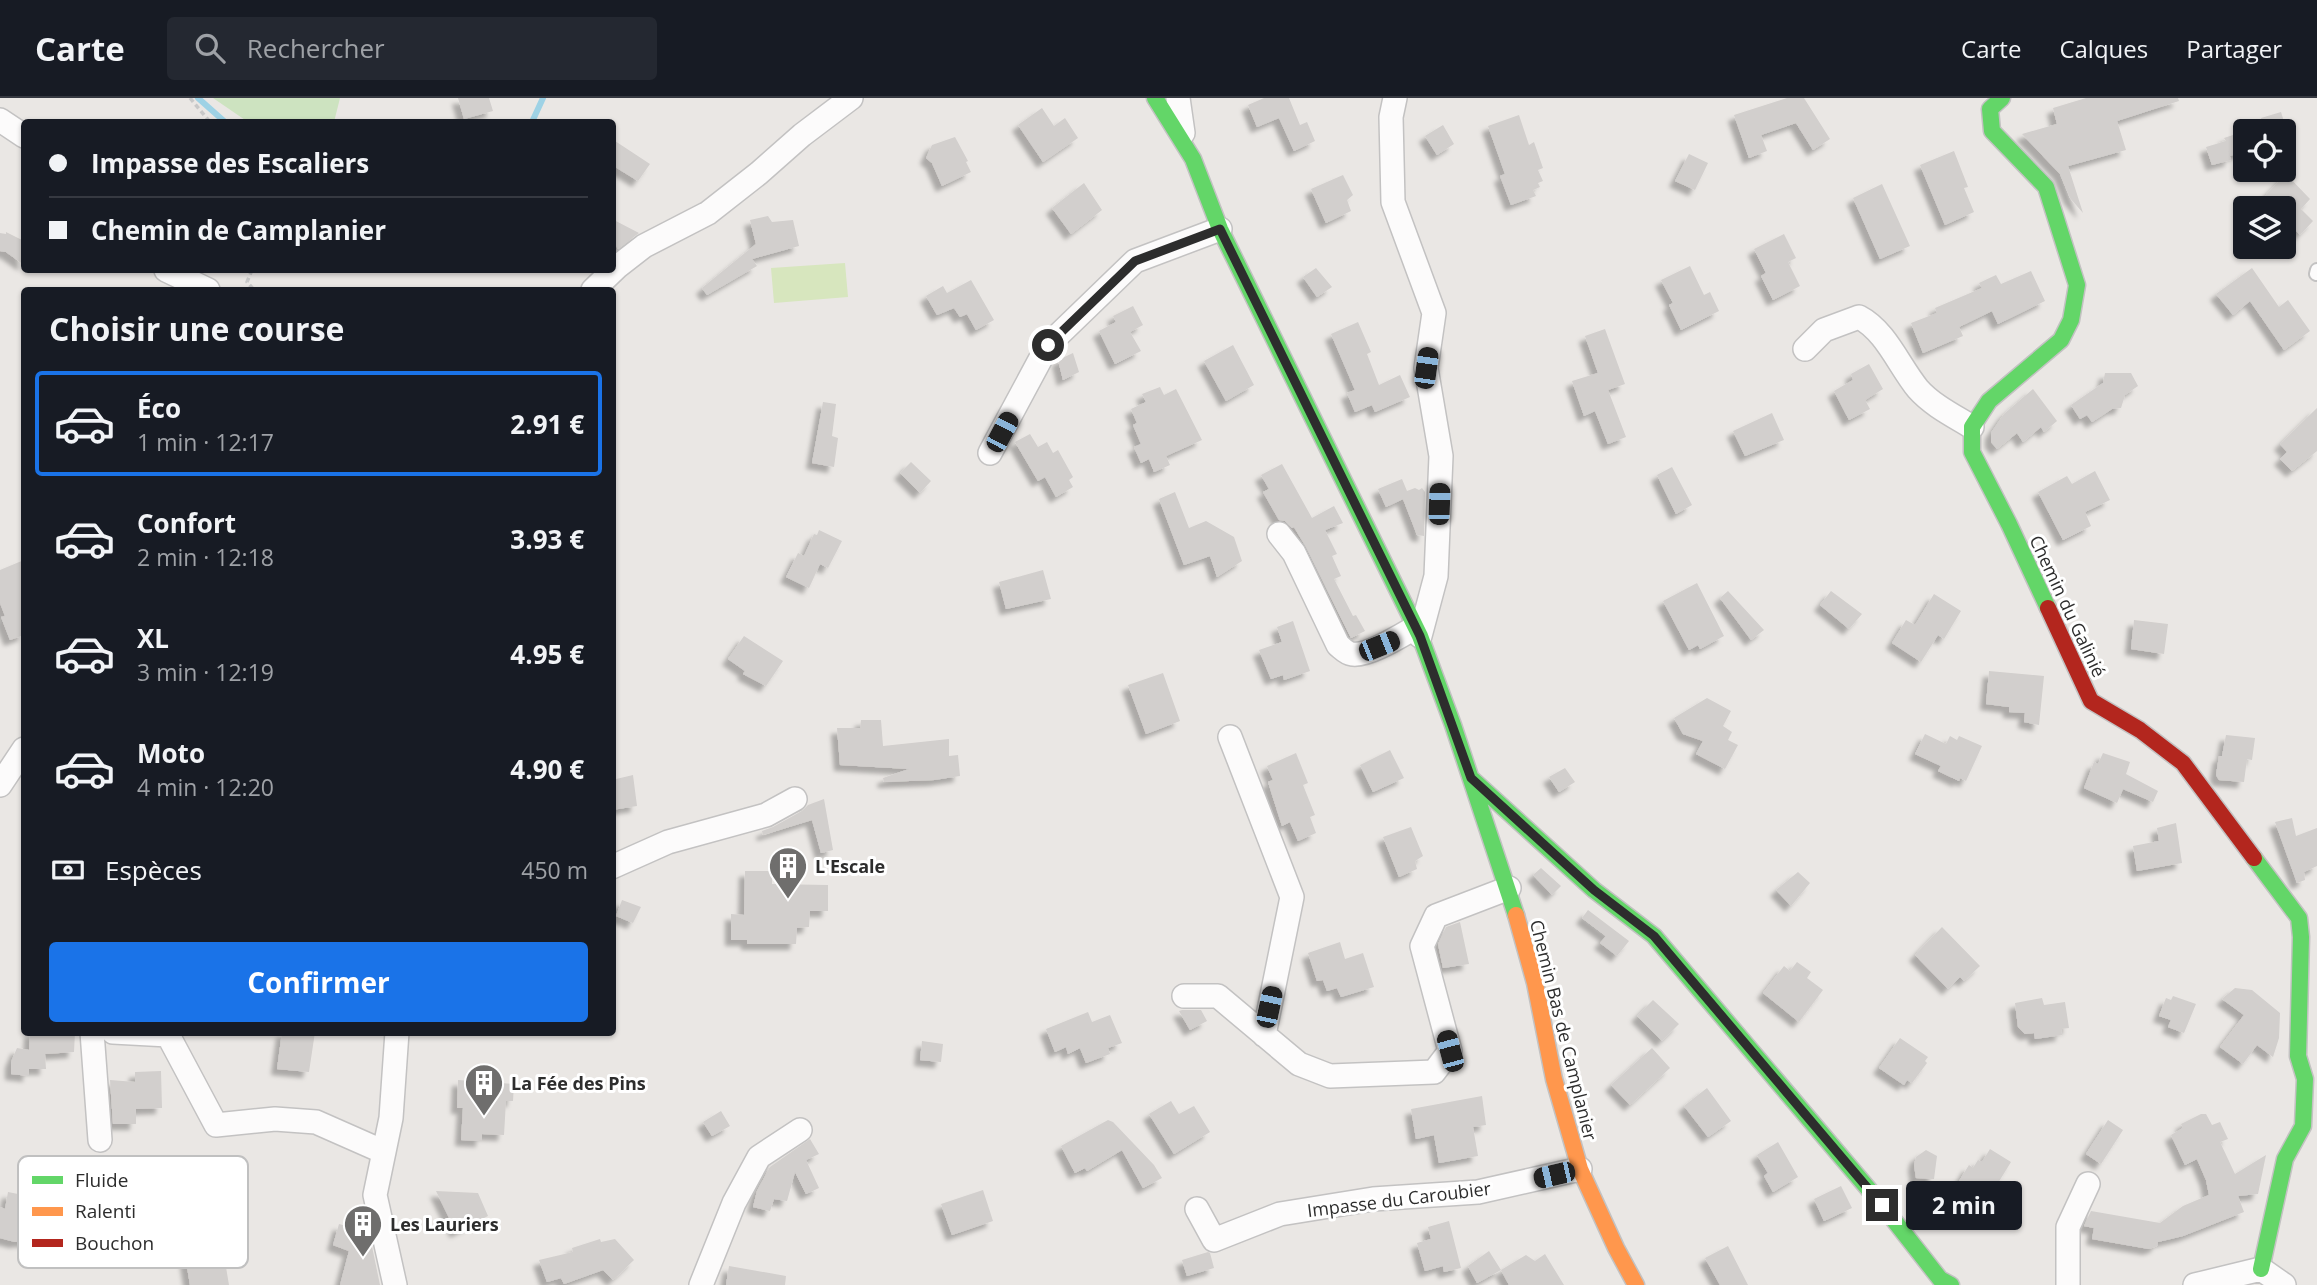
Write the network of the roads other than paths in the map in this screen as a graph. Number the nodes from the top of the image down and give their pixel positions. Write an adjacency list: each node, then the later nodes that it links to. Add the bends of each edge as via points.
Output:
1 (851, 98): 10 (street, via 708,214 644,246)
2 (1155, 98): 8 (street, Chemin Bas de Camplanier)
3 (1178, 98): 8 (street)
4 (1395, 98): 19 (street, via 1391,117 1393,202 1434,313 1426,368 1441,456 1436,576)
5 (1996, 104): 16 (street, via 1992,131 2046,187 2077,285 2071,320 2061,340 1989,401)
6 (0, 120): 7 (street)
7 (21, 134)
8 (1183, 140): 9 (street, Chemin Bas de Camplanier)
9 (1220, 229): 17 (street, via 1135,261 1048,345); 19 (street, Chemin Bas de Camplanier)
10 (616, 268)
11 (172, 273): 13 (street)
12 (611, 273): 14 (street)
13 (202, 287)
14 (596, 287)
15 (1805, 349): 16 (street, via 1824,330 1859,317 1872,324 1920,391)
16 (1972, 427): 38 (street, Chemin du Galinié, via 1972,452 2091,701 2183,763 2299,918 2298,1056 2305,1079 2303,1126 2285,1159)
17 (990, 453)
18 (1279, 534): 19 (street, via 1294,553 1338,645 1349,654 1359,655)
19 (1418, 632): 22 (street, Chemin Bas de Camplanier)
20 (1230, 737): 28 (street, via 1292,897)
21 (21, 754): 23 (street)
22 (1471, 778): 26 (street, Chemin Bas de Camplanier); 42 (street, via 1594,890 1654,936 1940,1279)
23 (0, 785)
24 (795, 799): 25 (street, via 766,815 668,842)
25 (616, 865)
26 (1508, 888): 28 (street, via 1436,916 1422,946 1450,1051 1434,1072 1330,1076 1299,1064); 35 (street, Chemin Bas de Camplanier)
27 (1184, 996): 28 (street, via 1218,996)
28 (1264, 1035)
29 (92, 1036): 33 (street)
30 (169, 1036): 34 (street, via 216,1125 275,1119 316,1122)
31 (397, 1036): 34 (street)
32 (800, 1129): 40 (street, via 759,1157 734,1203)
33 (100, 1140)
34 (384, 1152): 39 (street, via 375,1195)
35 (1580, 1169): 37 (street, Impasse du Caroubier, via 1478,1192 1373,1199 1280,1214 1214,1240); 41 (street, Chemin Bas de Camplanier)
36 (2088, 1185): 43 (street, via 2068,1227)
37 (1197, 1209)
38 (2260, 1269): 44 (street); 45 (street)
39 (398, 1284)
40 (701, 1285)
41 (1636, 1285)
42 (1951, 1285)
43 (2068, 1285)
44 (2196, 1285)
45 (2284, 1285)

